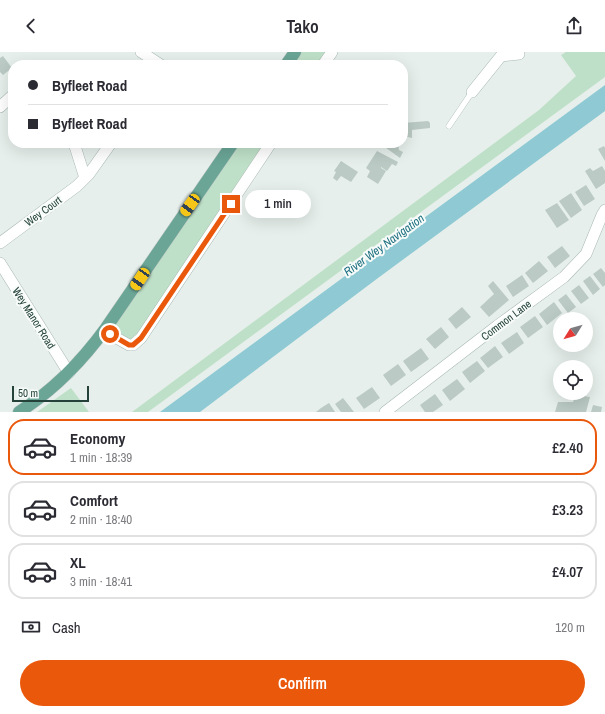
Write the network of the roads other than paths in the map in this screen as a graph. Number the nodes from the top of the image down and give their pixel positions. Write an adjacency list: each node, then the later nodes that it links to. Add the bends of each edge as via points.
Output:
1 (500, 54): 2 (street); 3 (street)
2 (519, 54)
3 (472, 92): 4 (lane)
4 (449, 126)
5 (76, 148): 9 (street)
6 (107, 148): 9 (street, Wey Court)
7 (230, 148): 13 (main road)
8 (268, 148): 13 (street, via 141,338 133,345 129,345)
9 (85, 178): 11 (street, Wey Court)
10 (605, 210): 16 (street, Common Lane, via 586,254 564,277)
11 (0, 243)
12 (2, 271): 14 (street, Wey Manor Road)
13 (104, 331): 14 (main road)
14 (68, 373): 15 (main road, via 50,390)
15 (19, 412)
16 (385, 412)

